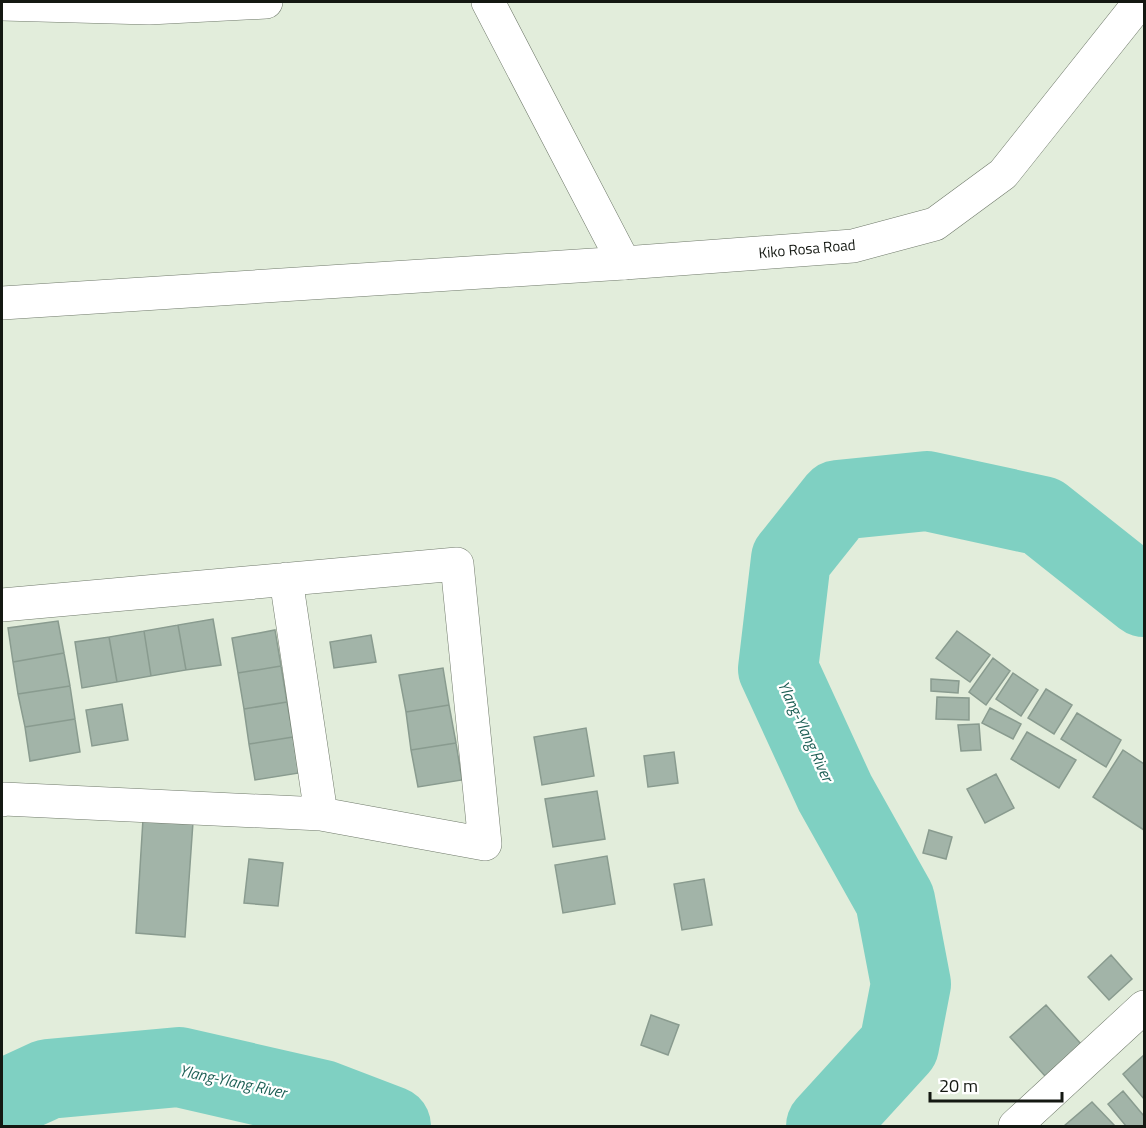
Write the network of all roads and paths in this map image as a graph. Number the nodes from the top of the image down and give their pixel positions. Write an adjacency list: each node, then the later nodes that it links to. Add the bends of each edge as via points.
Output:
1 (266, 2): 5 (street)
2 (488, 2): 6 (street)
3 (1140, 2): 6 (street, Kiko Rosa Road, via 1002,174 935,224 853,246)
4 (2, 4): 5 (street)
5 (148, 4)
6 (624, 262): 7 (street, Kiko Rosa Road)
7 (2, 303)
8 (286, 579): 9 (street); 11 (street); 11 (street, via 457,564 485,844)
9 (2, 605)
10 (2, 795): 11 (street)
11 (321, 814)
12 (1144, 1007): 13 (street)
13 (1015, 1126)

